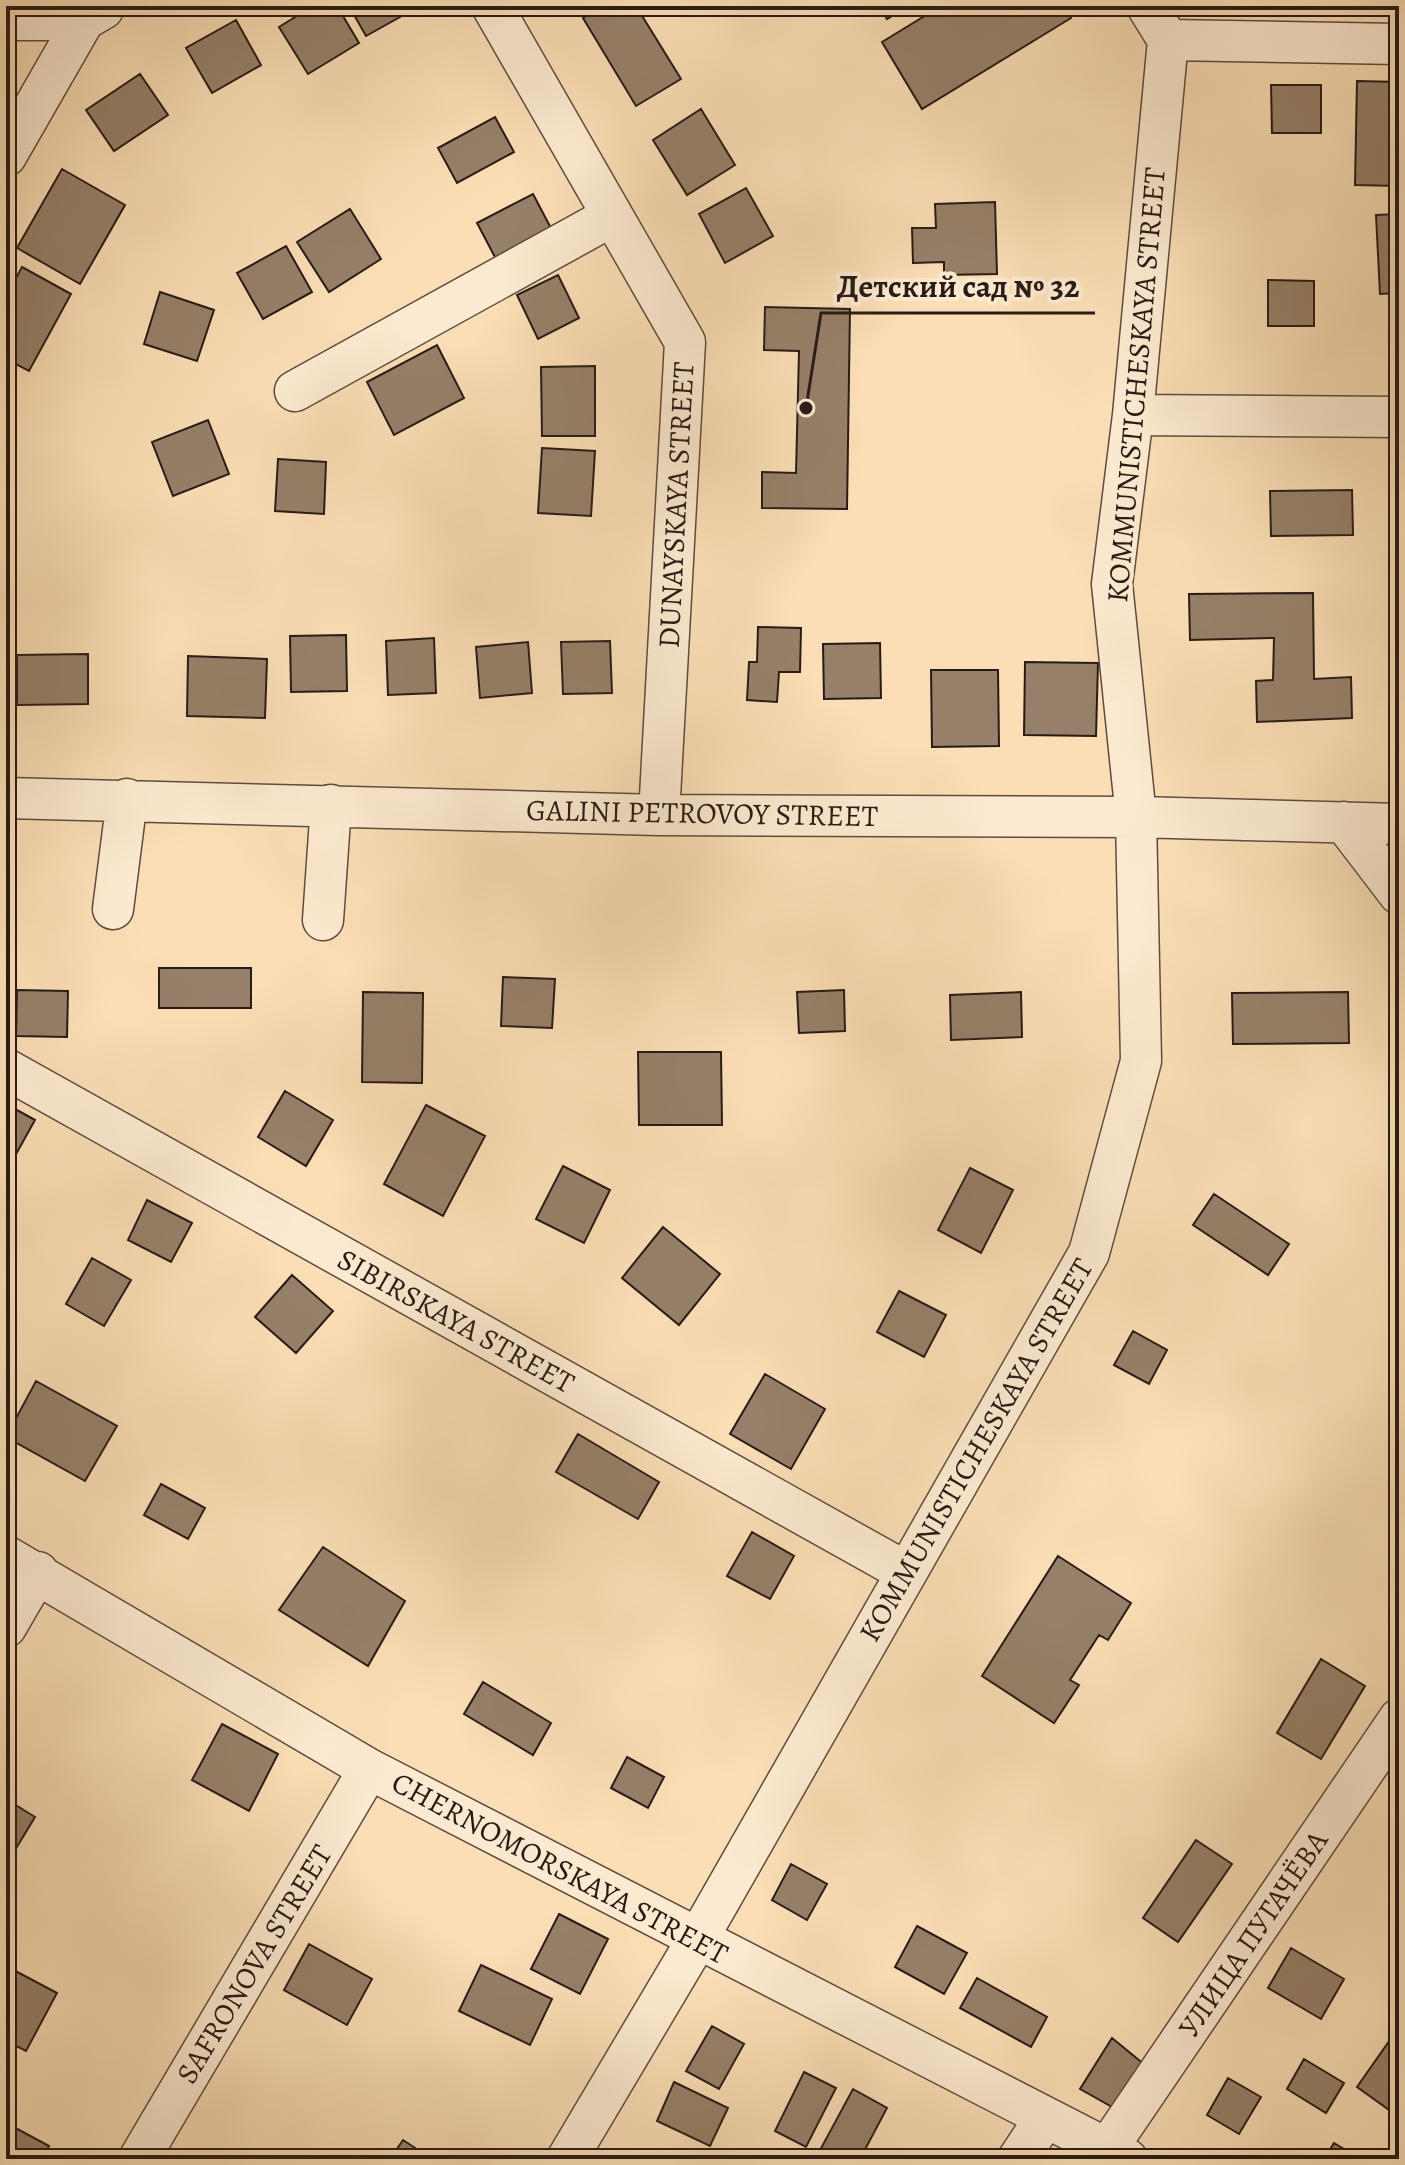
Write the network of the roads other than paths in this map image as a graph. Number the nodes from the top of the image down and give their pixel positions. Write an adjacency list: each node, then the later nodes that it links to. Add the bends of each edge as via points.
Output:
1 (492, 6): 8 (street, DUNAYSKAYA STREET)
2 (1147, 6): 5 (street)
3 (96, 13): 4 (street); 7 (street)
4 (6, 20)
5 (1168, 40): 6 (street); 10 (street, KOMMUNISTICHESKAYA STREET)
6 (1399, 44)
7 (6, 156)
8 (612, 216): 9 (street); 15 (street, DUNAYSKAYA STREET, via 685,342)
9 (295, 391)
10 (1133, 415): 11 (street); 16 (street, KOMMUNISTICHESKAYA STREET, via 1112,584)
11 (1399, 417)
12 (6, 798): 13 (street, GALINI PETROVOY STREET)
13 (127, 799): 14 (street, GALINI PETROVOY STREET); 20 (street)
14 (331, 805): 15 (street, GALINI PETROVOY STREET); 21 (street)
15 (659, 815): 16 (street, GALINI PETROVOY STREET)
16 (1136, 817): 17 (street, GALINI PETROVOY STREET); 24 (street, KOMMUNISTICHESKAYA STREET, via 1141,1061 1089,1253)
17 (1344, 822): 18 (street, GALINI PETROVOY STREET); 19 (street)
18 (1399, 824)
19 (1399, 894)
20 (113, 909)
21 (323, 920)
22 (6, 1069): 24 (street, SIBIRSKAYA STREET)
23 (22, 1564): 25 (street); 27 (street, CHERNOMORSKAYA STREET)
24 (906, 1572): 28 (street, KOMMUNISTICHESKAYA STREET)
25 (6, 1627)
26 (1399, 1719): 30 (street, УЛИЦА ПУГАЧЁВА)
27 (369, 1769): 28 (street, CHERNOMORSKAYA STREET); 31 (street, SAFRONOVA STREET)
28 (697, 1940): 29 (street, CHERNOMORSKAYA STREET); 32 (street, KOMMUNISTICHESKAYA STREET)
29 (1045, 2118): 30 (street, CHERNOMORSKAYA STREET); 33 (street)
30 (1117, 2154)
31 (139, 2159)
32 (567, 2159)
33 (1018, 2159)

